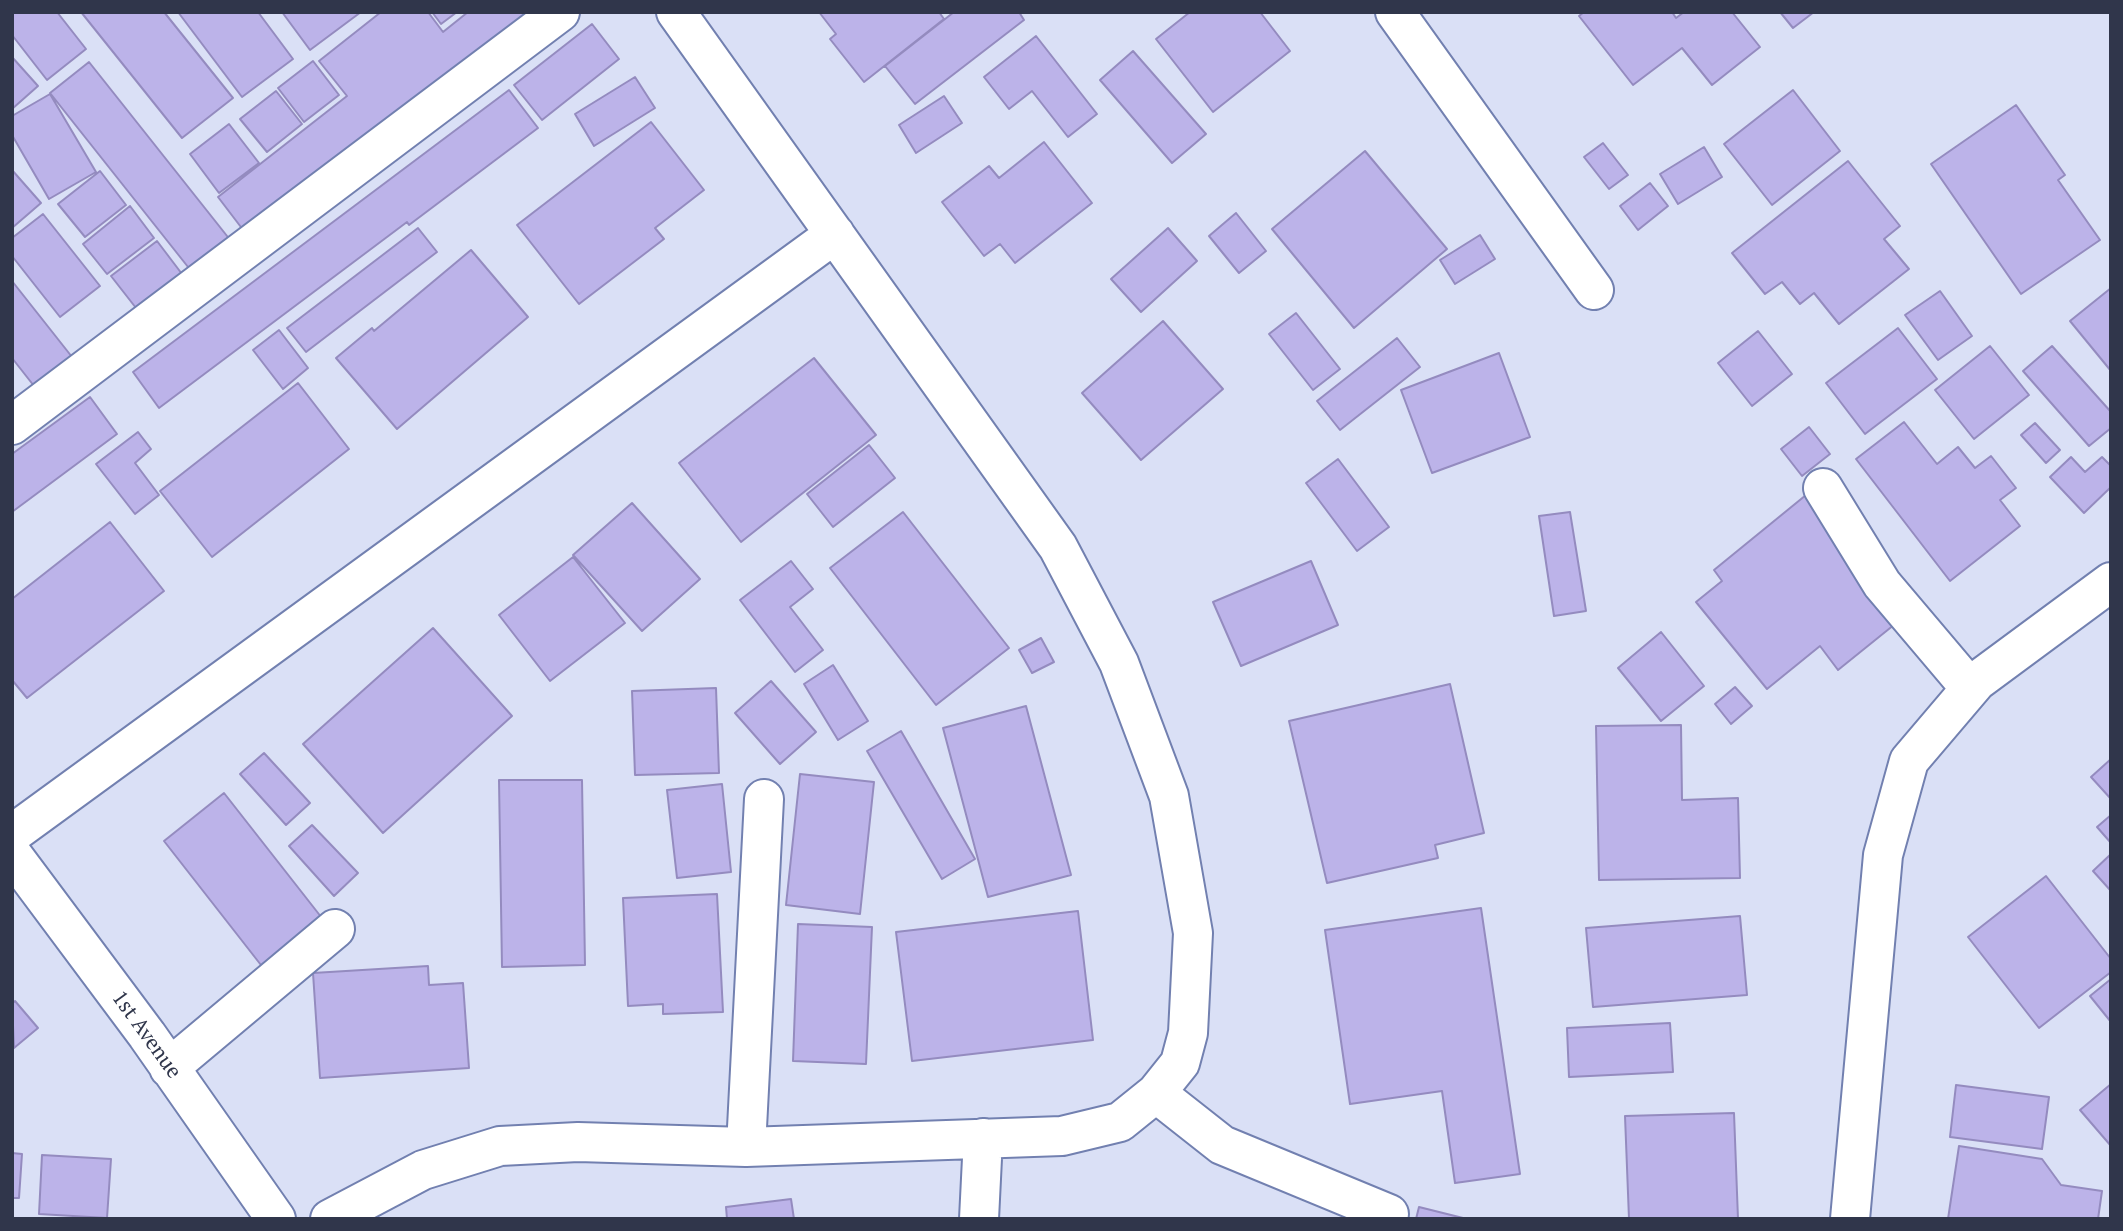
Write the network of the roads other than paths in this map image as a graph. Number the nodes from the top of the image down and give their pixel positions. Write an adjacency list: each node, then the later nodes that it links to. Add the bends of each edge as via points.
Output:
1 (560, 12): 6 (street)
2 (676, 12): 4 (street)
3 (1395, 12): 5 (street)
4 (835, 234): 11 (street); 15 (street, via 1058,547 1119,663 1169,796 1193,933 1188,1033 1180,1063)
5 (1594, 290)
6 (12, 425)
7 (1824, 488): 9 (street, via 1882,584)
8 (2111, 582): 9 (street)
9 (1970, 688): 22 (street, via 1909,761 1883,855)
10 (764, 799): 17 (street)
11 (12, 834)
12 (12, 855): 14 (street, 1st Avenue)
13 (335, 929): 14 (street)
14 (169, 1068): 19 (street, 1st Avenue)
15 (1156, 1093): 16 (street, via 1120,1122 1062,1136); 18 (street, via 1222,1145)
16 (983, 1138): 17 (street); 21 (street)
17 (746, 1147): 20 (street, via 578,1142 500,1146 423,1170)
18 (1389, 1214)
19 (276, 1219)
20 (330, 1219)
21 (979, 1219)
22 (1850, 1219)

